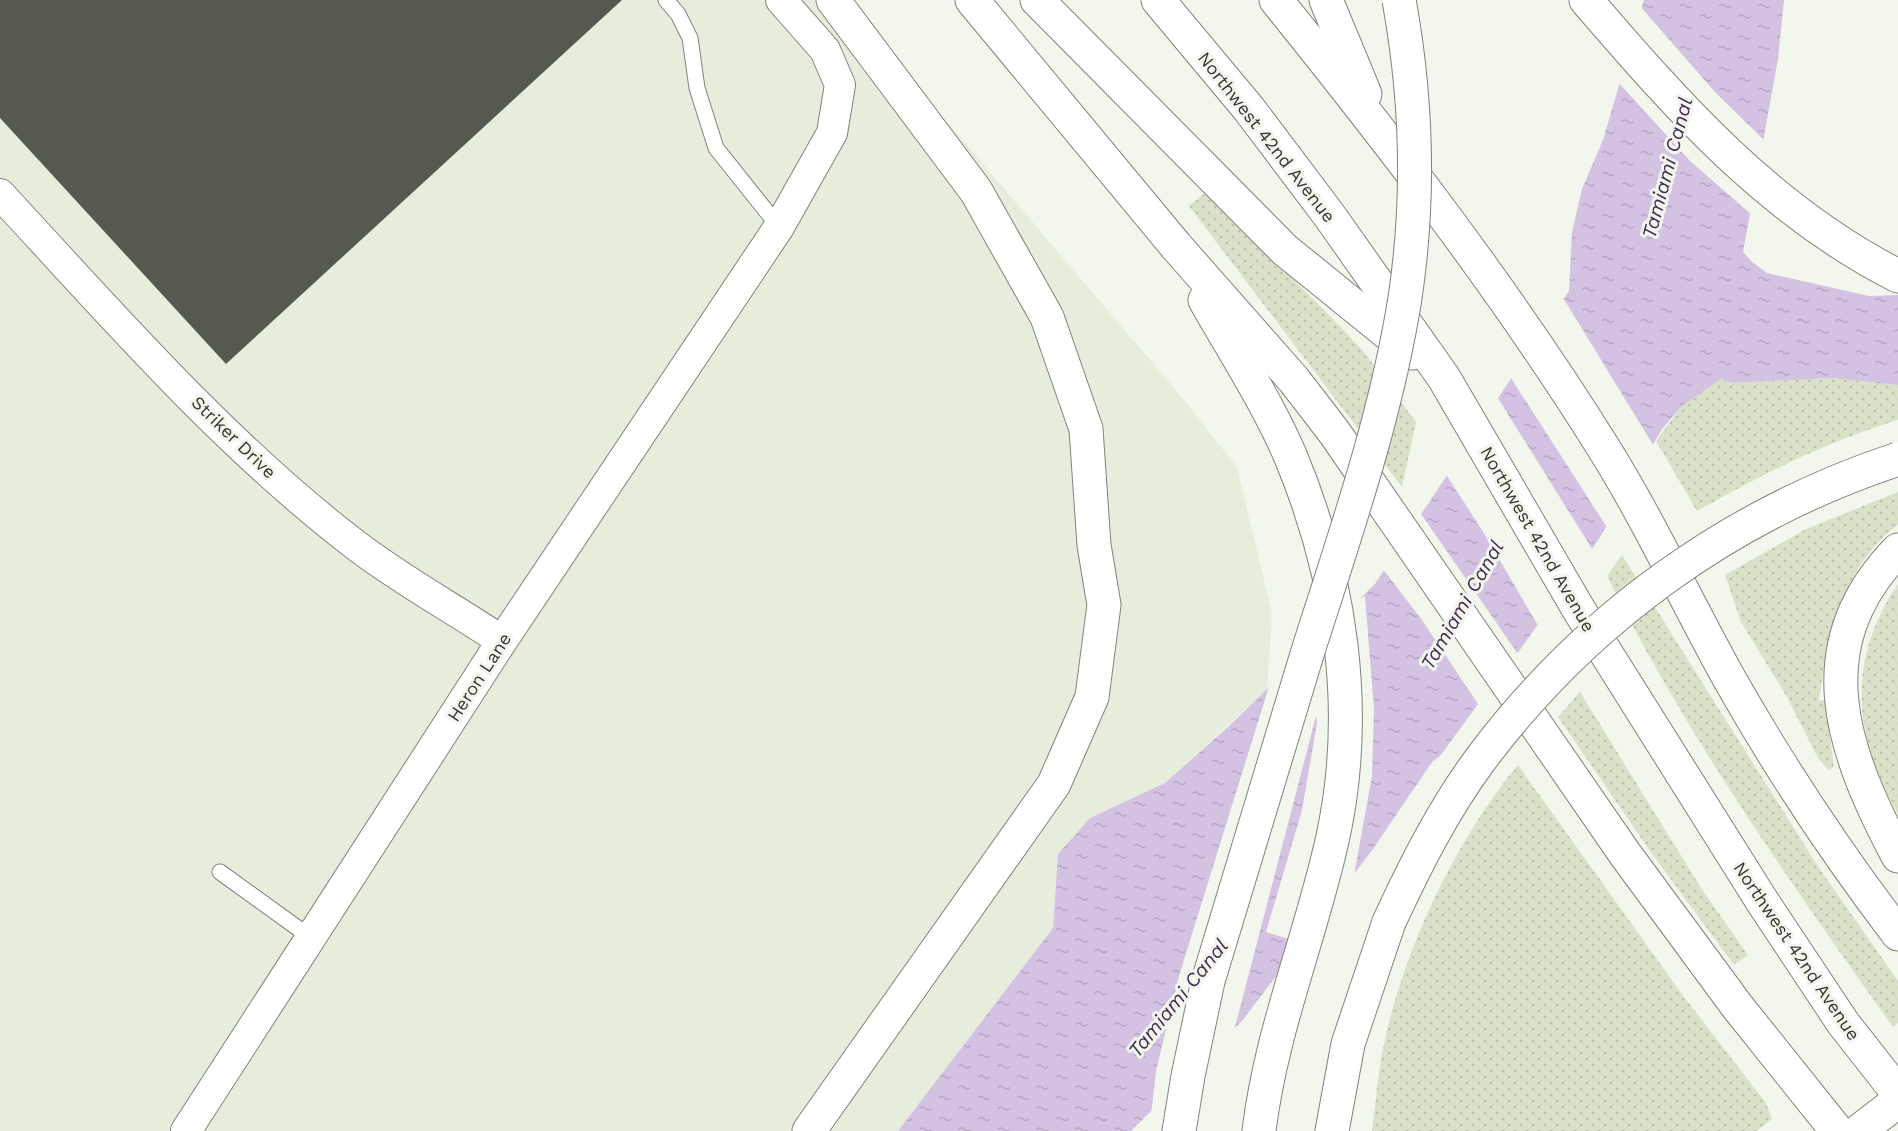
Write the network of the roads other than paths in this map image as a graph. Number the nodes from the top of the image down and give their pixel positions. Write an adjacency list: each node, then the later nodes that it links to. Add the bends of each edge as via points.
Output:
1 (666, 0): 13 (lane, via 690,38 697,88 716,148)
2 (781, 0): 13 (street, Heron Lane, via 825,50 840,85 832,133)
3 (833, 0): 27 (main road, via 976,191 1047,317 1086,429 1094,545 1104,605 1092,697 1054,784)
4 (972, 0): 14 (main road)
5 (1037, 0): 16 (main road, via 1285,250)
6 (1158, 0): 16 (main road, Northwest 42nd Avenue, via 1249,108)
7 (1276, 0): 11 (main road)
8 (1326, 0): 11 (main road)
9 (1399, 0): 28 (main road, bridge, via 1415,123 1412,242 1404,300 1361,480 1208,981)
10 (1586, 0): 15 (main road, via 1678,105 1744,171 1814,226)
11 (1381, 131): 22 (main road, via 1500,290 1603,447 1776,756)
12 (0, 194): 19 (street, Striker Drive, via 264,468 354,544)
13 (779, 227): 19 (street, Heron Lane)
14 (1176, 246): 29 (main road, via 1290,455 1337,610 1345,673 1343,773 1332,840 1272,1057); 31 (main road, via 1294,380 1370,483 1662,905)
15 (1898, 276)
16 (1444, 378): 24 (main road, Northwest 42nd Avenue, via 1579,610 1805,966 1854,1039)
17 (1898, 459): 30 (main road, bridge, via 1822,487 1717,542 1656,583 1607,623 1517,713 1479,761 1440,822 1389,922 1348,1044)
18 (1898, 550): 20 (main road, via 1857,607 1841,674 1848,744 1865,790)
19 (502, 640): 23 (street, Heron Lane)
20 (1898, 856)
21 (220, 872): 23 (lane)
22 (1898, 934)
23 (310, 937): 26 (street, Heron Lane)
24 (1898, 1093)
25 (1898, 1101): 32 (main road)
26 (186, 1131)
27 (809, 1131)
28 (1179, 1131)
29 (1259, 1131)
30 (1332, 1131)
31 (1837, 1131)
32 (1859, 1131)

